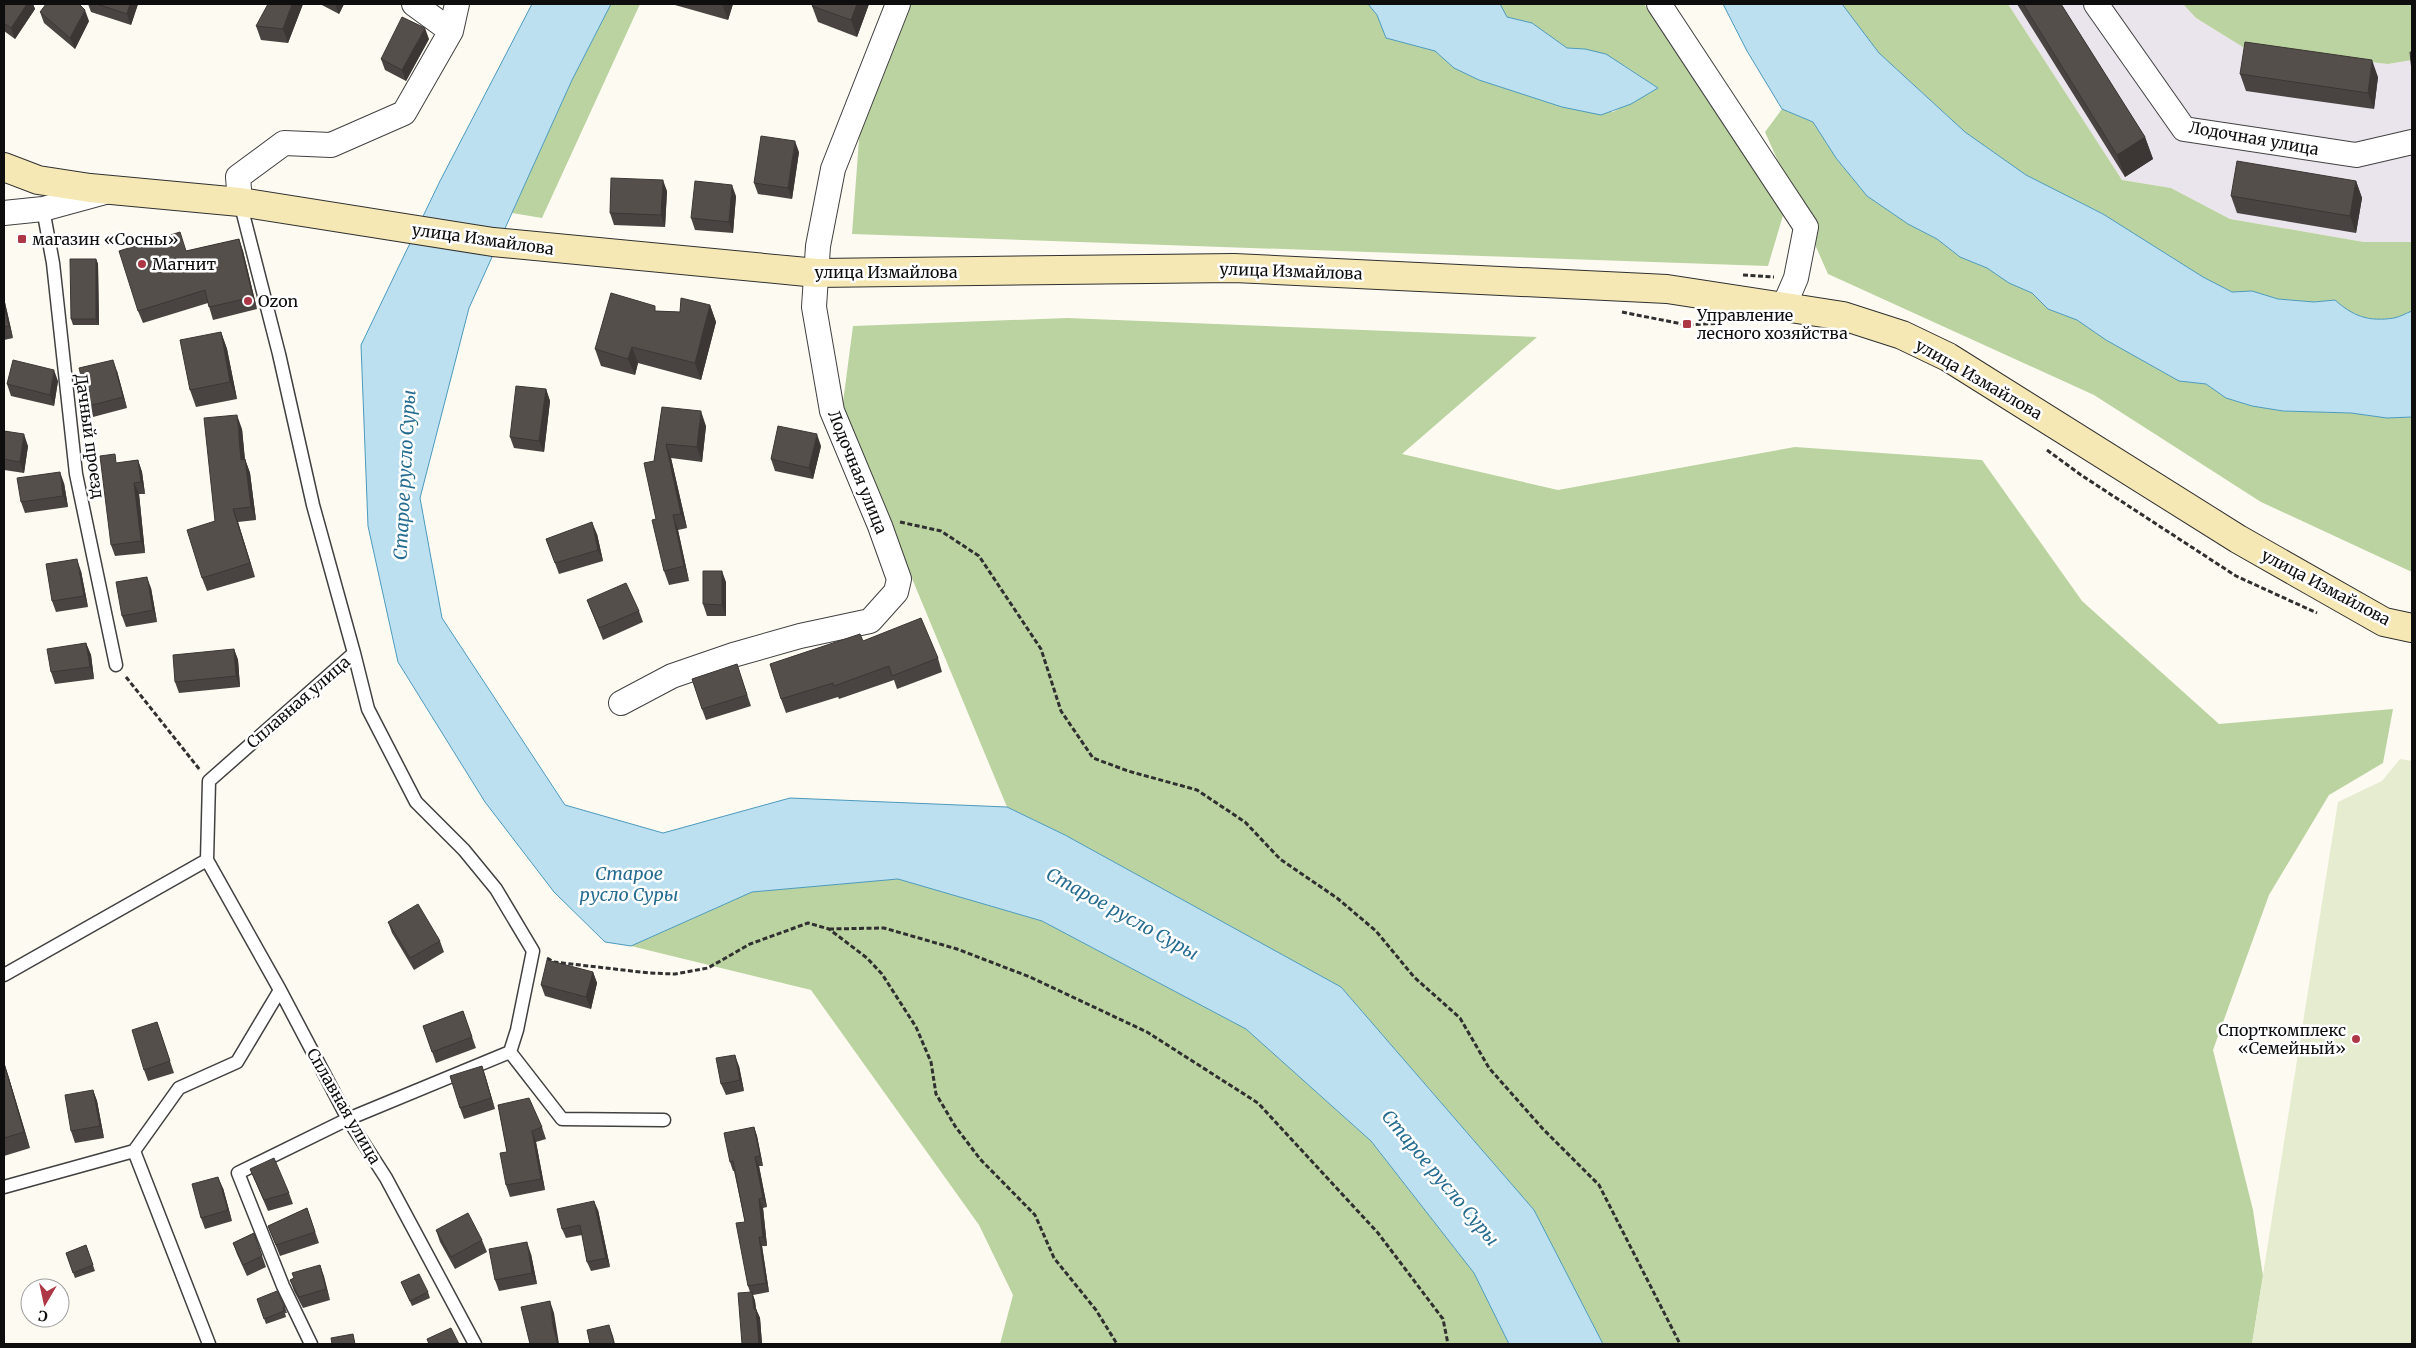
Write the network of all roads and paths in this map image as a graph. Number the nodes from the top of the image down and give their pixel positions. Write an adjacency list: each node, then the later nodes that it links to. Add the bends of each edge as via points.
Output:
1 (414, 4): 6 (street)
2 (457, 4): 6 (street, Сплавная улица)
3 (898, 4): 13 (street, Лодочная улица, via 832,169 818,246)
4 (1659, 4): 14 (street, via 1806,227 1796,278)
5 (2096, 4): 7 (street, Лодочная улица, via 2184,129 2356,155)
6 (451, 31): 10 (street, Сплавная улица, via 404,114 331,145 284,143 238,177)
7 (2412, 142)
8 (4, 168): 9 (main road, улица Измайлова, via 38,180)
9 (101, 189): 10 (main road, улица Измайлова); 11 (street)
10 (240, 202): 13 (main road, улица Измайлова, via 493,242); 21 (lane, Сплавная улица, via 313,505)
11 (43, 209): 12 (street); 22 (lane, Дачный проезд, via 53,263 76,474)
12 (4, 213)
13 (817, 272): 14 (main road, улица Измайлова, via 1234,268 1658,289); 18 (street, Лодочная улица, via 814,307 832,411)
14 (1784, 306): 20 (main road, улица Измайлова, via 1843,316 1902,335 1948,357 2238,540 2384,622)
15 (1620, 311): 16 (path, via 1687,325)
16 (1733, 323)
17 (2044, 447): 19 (path, via 2081,475 2236,576)
18 (880, 526): 23 (street, Лодочная улица, via 899,579 896,592 870,621 733,655 672,676); 40 (path, via 902,522 941,531 979,556 1041,649 1061,711 1093,758 1197,790 1245,822 1280,859 1337,898 1376,931 1414,977 1460,1018 1489,1068 1599,1185)
19 (2325, 617)
20 (2412, 628)
21 (354, 653): 24 (lane, Сплавная улица); 27 (lane, via 368,709 416,802 464,850 496,889)
22 (116, 665): 24 (path)
23 (621, 703)
24 (209, 781): 25 (lane)
25 (207, 860): 28 (lane); 29 (lane, Сплавная улица)
26 (829, 929): 27 (path, via 808,923 750,944 708,968 675,974 554,962); 38 (path, via 882,974 916,1028 931,1062 936,1094 955,1126 980,1159 1035,1215 1054,1258 1096,1310); 39 (path, via 884,928 957,949 1030,977 1147,1032 1258,1103 1378,1233 1443,1319)
27 (533, 951): 30 (lane)
28 (4, 975)
29 (280, 990): 31 (lane, Сплавная улица); 33 (lane, via 237,1062 179,1088)
30 (510, 1052): 31 (lane); 32 (lane, via 562,1119)
31 (348, 1119): 36 (lane, via 238,1173 283,1286); 37 (lane, Сплавная улица, via 386,1178)
32 (664, 1120)
33 (134, 1151): 34 (lane); 35 (lane)
34 (4, 1187)
35 (209, 1344)
36 (311, 1344)
37 (475, 1344)
38 (1117, 1344)
39 (1448, 1344)
40 (1680, 1344)

